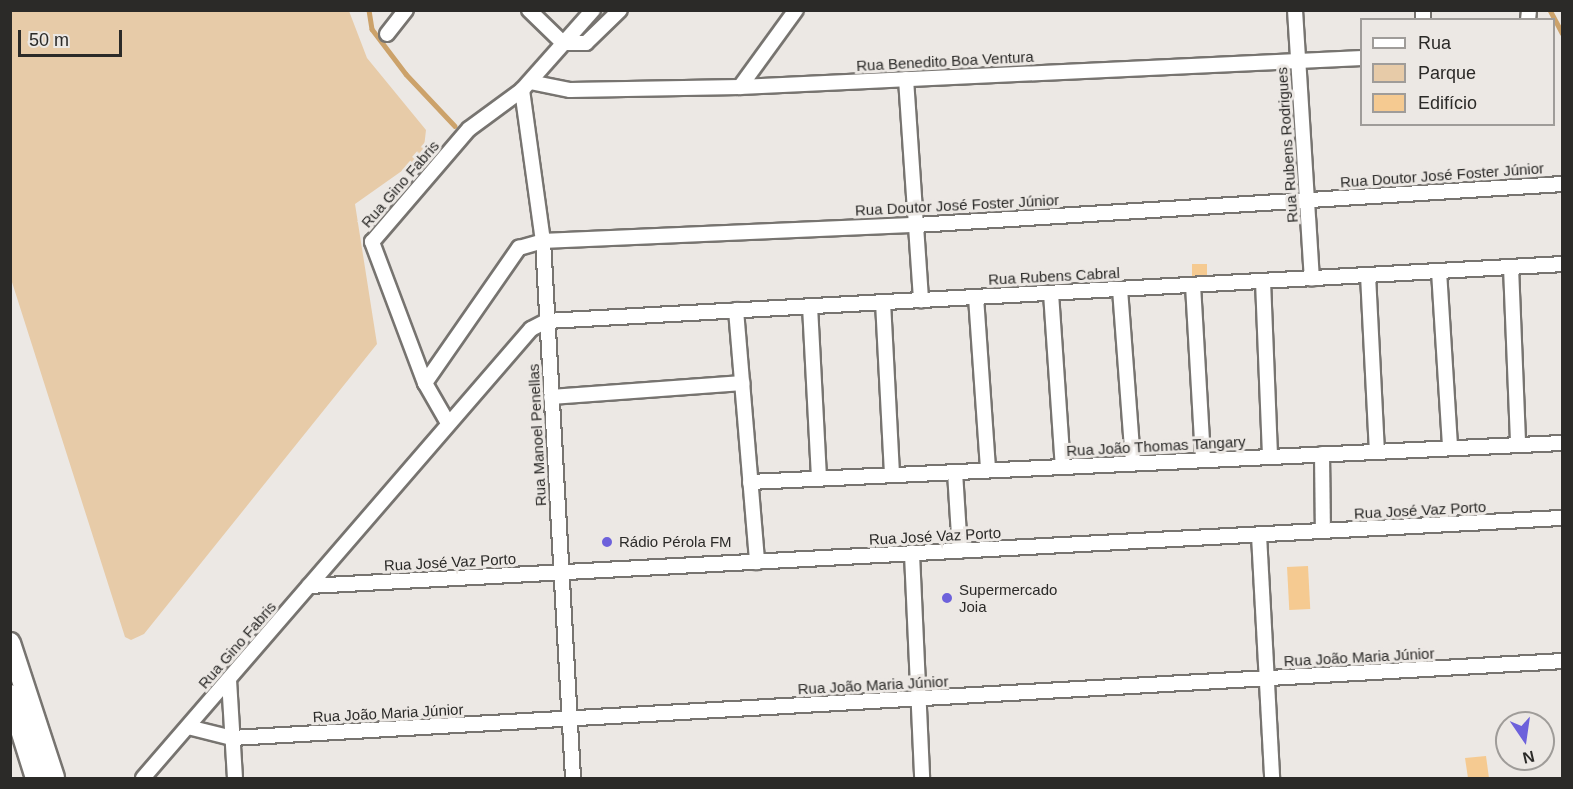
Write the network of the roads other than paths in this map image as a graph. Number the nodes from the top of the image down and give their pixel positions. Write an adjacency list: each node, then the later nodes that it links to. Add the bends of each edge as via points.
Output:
1 (406, 10): 7 (street)
2 (529, 10): 8 (street)
3 (593, 10): 8 (street, Rua Gino Fabris)
4 (620, 10): 8 (street, via 595,38)
5 (796, 10): 13 (street)
6 (1295, 10): 10 (street, Rua Rubens Rodrigues)
7 (387, 34)
8 (563, 43): 12 (street, Rua Gino Fabris)
9 (1360, 58): 10 (street, Rua Benedito Boa Ventura)
10 (1298, 61): 11 (street, Rua Benedito Boa Ventura); 15 (street, Rua Rubens Rodrigues)
11 (906, 79): 13 (street, Rua Benedito Boa Ventura); 16 (street)
12 (526, 86): 13 (street, Rua Benedito Boa Ventura, via 570,90); 17 (street, Rua Manoel Penellas); 33 (street, Rua Gino Fabris, via 469,129 372,242)
13 (740, 87)
14 (1563, 184): 15 (street, Rua Doutor José Foster Júnior)
15 (1308, 200): 16 (street, Rua Doutor José Foster Júnior); 22 (street, Rua Rubens Rodrigues)
16 (916, 225): 17 (street, Rua Doutor José Foster Júnior); 28 (street)
17 (543, 241): 32 (street, Rua Manoel Penellas); 33 (street, Rua Doutor José Foster Júnior, via 519,248)
18 (1563, 264): 19 (street, Rua Rubens Cabral)
19 (1511, 267): 20 (street, Rua Rubens Cabral); 38 (street)
20 (1439, 271): 21 (street, Rua Rubens Cabral); 39 (street)
21 (1368, 275): 22 (street, Rua Rubens Cabral); 40 (street)
22 (1311, 278): 23 (street, Rua Rubens Cabral)
23 (1263, 281): 24 (street, Rua Rubens Cabral); 42 (street)
24 (1193, 285): 25 (street, Rua Rubens Cabral); 43 (street)
25 (1120, 289): 26 (street, Rua Rubens Cabral); 44 (street)
26 (1051, 293): 27 (street, Rua Rubens Cabral); 45 (street)
27 (976, 297): 28 (street, Rua Rubens Cabral); 46 (street)
28 (921, 300): 29 (street, Rua Rubens Cabral)
29 (883, 302): 30 (street, Rua Rubens Cabral); 48 (street)
30 (810, 306): 31 (street, Rua Rubens Cabral); 49 (street)
31 (736, 310): 32 (street, Rua Rubens Cabral); 34 (street)
32 (547, 321): 35 (street, Rua Manoel Penellas); 36 (street, Rua Gino Fabris, via 531,328)
33 (425, 383): 36 (street, Rua Gino Fabris)
34 (742, 383): 35 (street); 50 (street)
35 (551, 397): 57 (street, Rua Manoel Penellas)
36 (448, 423): 58 (street, Rua Gino Fabris)
37 (1563, 443): 38 (street, Rua João Thomas Tangary)
38 (1518, 445): 39 (street, Rua João Thomas Tangary)
39 (1450, 448): 40 (street, Rua João Thomas Tangary)
40 (1377, 452): 41 (street, Rua João Thomas Tangary)
41 (1322, 454): 42 (street, Rua João Thomas Tangary); 52 (street)
42 (1270, 457): 43 (street, Rua João Thomas Tangary)
43 (1203, 460): 44 (street, Rua João Thomas Tangary)
44 (1133, 463): 45 (street, Rua João Thomas Tangary)
45 (1063, 466): 46 (street, Rua João Thomas Tangary)
46 (988, 470): 47 (street, Rua João Thomas Tangary)
47 (955, 472): 48 (street, Rua João Thomas Tangary); 54 (street)
48 (892, 475): 49 (street, Rua João Thomas Tangary)
49 (819, 478): 50 (street, Rua João Thomas Tangary)
50 (750, 482): 56 (street)
51 (1563, 518): 52 (street, Rua José Vaz Porto)
52 (1323, 531): 53 (street, Rua José Vaz Porto)
53 (1259, 535): 54 (street, Rua José Vaz Porto); 61 (street)
54 (960, 551): 55 (street, Rua José Vaz Porto)
55 (912, 554): 56 (street, Rua José Vaz Porto); 64 (street)
56 (757, 562): 57 (street, Rua José Vaz Porto)
57 (561, 572): 58 (street, Rua José Vaz Porto); 65 (street, Rua Manoel Penellas)
58 (309, 586): 62 (street, Rua Gino Fabris)
59 (10, 643): 69 (street)
60 (1563, 661): 61 (street, Rua João Maria Júnior)
61 (1267, 678): 64 (street, Rua João Maria Júnior); 74 (street)
62 (229, 680): 66 (street, Rua Gino Fabris); 67 (street)
63 (10, 696): 68 (street)
64 (918, 699): 65 (street, Rua João Maria Júnior); 73 (street)
65 (570, 719): 67 (street, Rua João Maria Júnior); 72 (street, Rua Manoel Penellas)
66 (188, 727): 67 (street, Rua João Maria Júnior); 70 (street, Rua Gino Fabris)
67 (232, 738): 71 (street)
68 (36, 778)
69 (54, 778)
70 (143, 778)
71 (235, 778)
72 (573, 778)
73 (922, 778)
74 (1272, 778)

